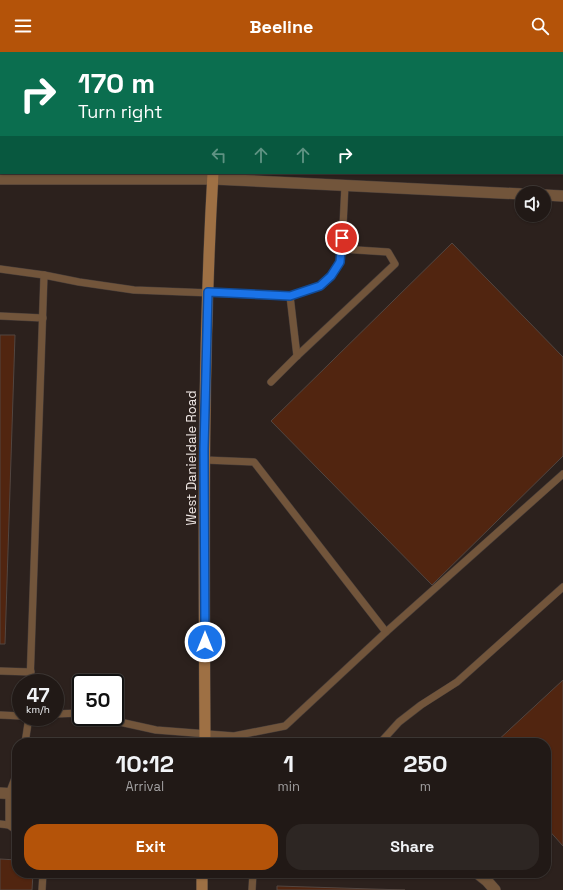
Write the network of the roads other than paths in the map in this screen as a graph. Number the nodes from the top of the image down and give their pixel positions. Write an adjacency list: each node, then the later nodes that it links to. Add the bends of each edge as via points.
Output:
1 (213, 176): 2 (street); 3 (street); 10 (main road, West Danieldale Road)
2 (0, 179)
3 (345, 185): 4 (street); 7 (lane)
4 (515, 194)
5 (551, 195): 6 (street)
6 (563, 196)
7 (341, 250): 11 (lane, via 340,262 331,276 320,286); 14 (lane, via 388,252 395,264)
8 (0, 269): 9 (lane)
9 (44, 276): 10 (lane, via 134,290); 13 (lane)
10 (208, 292): 11 (lane); 16 (main road, West Danieldale Road)
11 (290, 296): 14 (lane)
12 (0, 316): 13 (lane)
13 (42, 318): 21 (lane)
14 (297, 356): 15 (lane)
15 (271, 382)
16 (205, 460): 19 (lane, via 254,462); 27 (main road, West Danieldale Road)
17 (563, 474): 19 (lane)
18 (563, 587): 28 (lane, via 457,682 421,705 399,722)
19 (386, 632): 27 (lane, via 285,726 234,736)
20 (0, 671): 21 (lane)
21 (31, 672)
22 (0, 715): 23 (lane)
23 (12, 716)
24 (124, 723): 27 (lane)
25 (28, 726): 26 (lane)
26 (26, 738)
27 (205, 738)
28 (385, 738)
29 (9, 794): 31 (lane)
30 (0, 824): 31 (lane)
31 (9, 824): 32 (lane)
32 (12, 827)
33 (43, 878): 37 (lane)
34 (202, 878): 38 (main road)
35 (253, 878): 39 (lane)
36 (483, 878): 40 (street)
37 (42, 890)
38 (202, 890)
39 (252, 890)
40 (495, 890)

